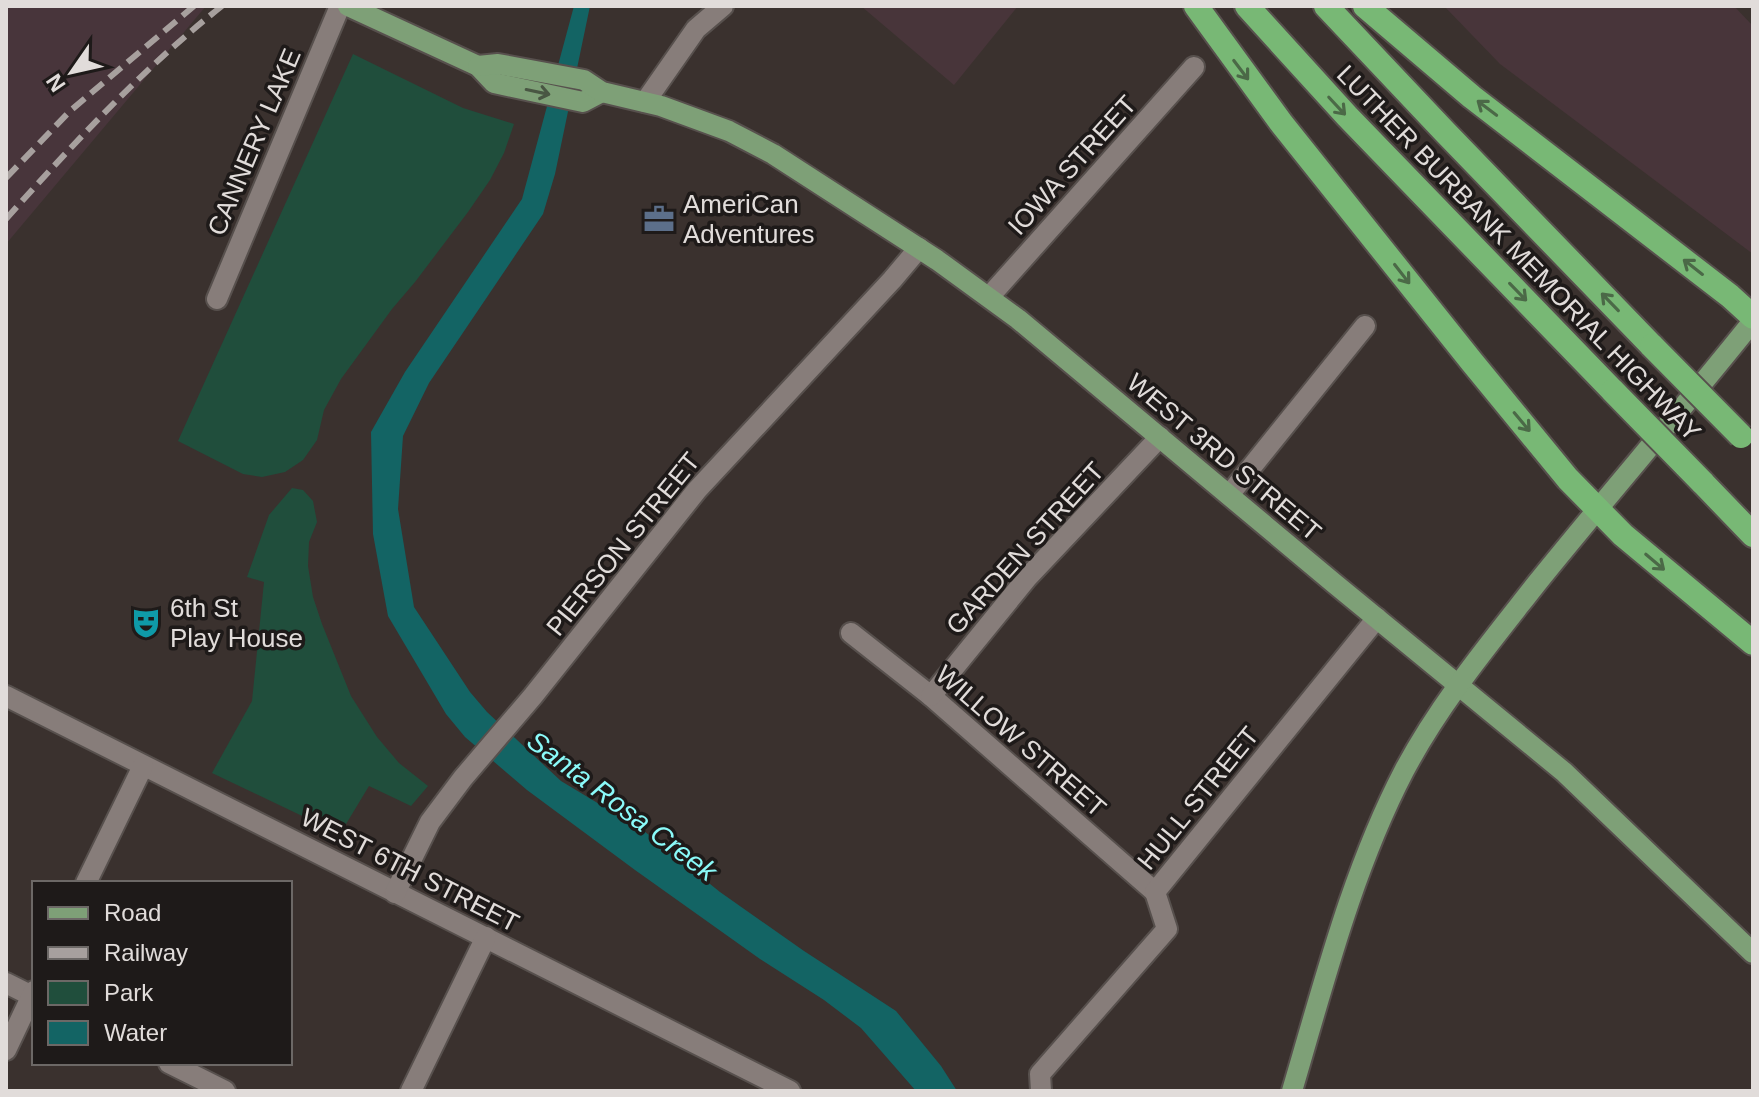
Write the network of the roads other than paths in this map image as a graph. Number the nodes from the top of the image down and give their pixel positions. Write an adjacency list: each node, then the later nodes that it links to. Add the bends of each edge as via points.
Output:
1 (340, 6): 12 (street, CANNERY LAKE)
2 (348, 6): 9 (main road, WEST 3RD STREET, via 478,66 498,64 584,80 602,92)
3 (723, 6): 9 (street, via 696,29)
4 (1196, 6): 18 (highway, one-way to 18, via 1282,124)
5 (1247, 6): 19 (highway, LUTHER BURBANK MEMORIAL HIGHWAY, one-way to 19, bridge)
6 (1326, 6): 16 (highway, LUTHER BURBANK MEMORIAL HIGHWAY, one-way to 6, bridge)
7 (1365, 6): 13 (highway, one-way to 7)
8 (1194, 67): 11 (street, IOWA STREET)
9 (645, 102): 10 (main road, WEST 3RD STREET, via 758,144)
10 (919, 248): 11 (main road, WEST 3RD STREET); 29 (street, PIERSON STREET, via 697,490 463,778 430,822)
11 (989, 297): 15 (main road, WEST 3RD STREET)
12 (217, 299)
13 (1753, 319): 18 (main road)
14 (1365, 326): 17 (street)
15 (1160, 437): 17 (main road, WEST 3RD STREET); 25 (street, GARDEN STREET, via 1027,578)
16 (1747, 442)
17 (1229, 495): 20 (main road, WEST 3RD STREET)
18 (1597, 510): 22 (highway, one-way to 22); 23 (main road)
19 (1753, 535)
20 (1377, 618): 23 (main road, WEST 3RD STREET); 28 (street, HULL STREET)
21 (851, 633): 25 (street, WILLOW STREET)
22 (1753, 643)
23 (1459, 685): 31 (main road, WEST 3RD STREET, via 1572,779); 41 (main road, via 1405,769 1369,849)
24 (6, 696): 26 (street, WEST 6TH STREET)
25 (931, 696): 28 (street, WILLOW STREET)
26 (143, 766): 27 (street); 29 (street, WEST 6TH STREET)
27 (87, 881)
28 (1155, 892): 40 (street, HULL STREET, via 1167,929 1040,1074)
29 (395, 893): 30 (street, WEST 6TH STREET)
30 (486, 937): 38 (street); 39 (street, WEST 6TH STREET)
31 (1753, 953)
32 (6, 983): 33 (street)
33 (32, 995)
34 (32, 997): 35 (street)
35 (6, 1050)
36 (173, 1065): 37 (street)
37 (225, 1091)
38 (411, 1091)
39 (790, 1091)
40 (1041, 1091)
41 (1292, 1091)

